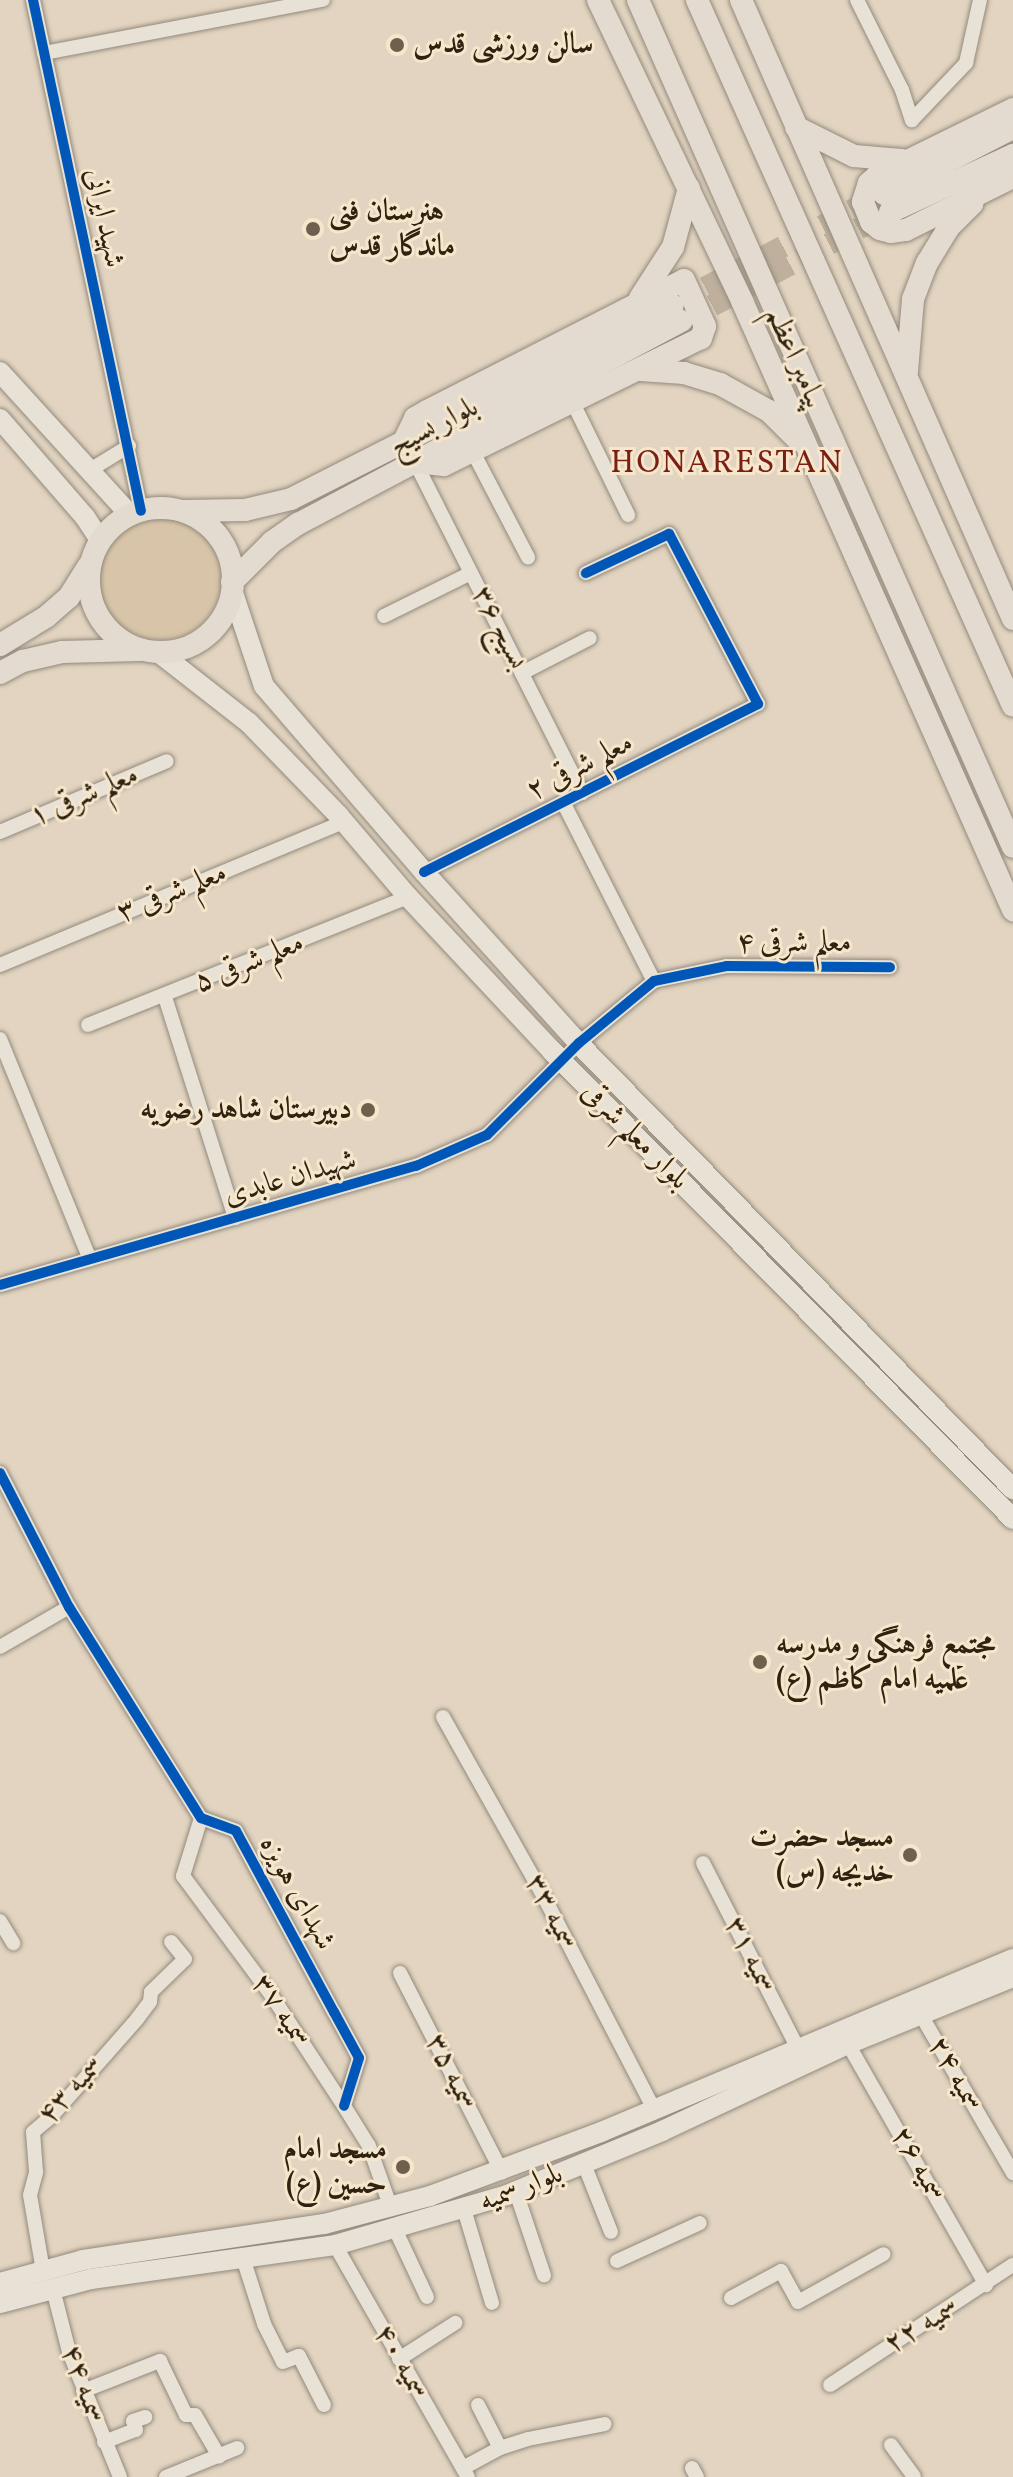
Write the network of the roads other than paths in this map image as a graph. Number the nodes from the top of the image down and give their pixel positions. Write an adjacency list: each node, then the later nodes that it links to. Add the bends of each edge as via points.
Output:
1 (33, 0): 9 (street, شهید ایرانی)
2 (323, 0): 9 (street)
3 (598, 0): 16 (main road)
4 (638, 0): 18 (main road, پیامبر اعظم)
5 (697, 0): 48 (main road, پیامبر اعظم)
6 (741, 0): 11 (main road)
7 (857, 0): 8 (street, via 912,120 966,63)
8 (980, 0)
9 (44, 53): 27 (street, شهید ایرانی)
10 (1013, 109): 14 (main road)
11 (796, 127): 14 (main road, via 854,156); 23 (main road)
12 (1013, 128): 13 (main road, via 887,203)
13 (1013, 155)
14 (907, 160): 17 (main road, via 877,176 865,192 865,212 880,229 906,230)
15 (1013, 177): 17 (main road)
16 (689, 188): 19 (main road); 20 (main road, via 673,247)
17 (986, 190): 23 (main road, via 949,227 927,263 913,299)
18 (746, 248): 19 (main road); 53 (main road, پیامبر اعظم)
19 (723, 260): 28 (main road)
20 (636, 303): 21 (main road, via 684,280 705,326 701,338); 26 (main road, via 415,418)
21 (640, 370): 24 (main road); 28 (main road, via 684,373 734,390 769,411)
22 (0, 372): 31 (main road)
23 (906, 376): 42 (main road)
24 (573, 403): 29 (main road); 34 (street)
25 (0, 419): 35 (main road)
26 (403, 443): 30 (main road, بلوار بسیج, via 677,313); 32 (main road, بلوار بسیج, via 291,499 245,510)
27 (129, 446): 31 (street); 33 (street, شهید ایرانی)
28 (809, 451): 58 (main road)
29 (473, 452): 30 (main road, via 444,465); 36 (street)
30 (415, 462): 38 (street, بسیج ۳۶); 40 (main road, بلوار بسیج, via 298,524 272,542)
31 (90, 470): 33 (main road)
32 (184, 511): 33 (main road); 40 (main road, via 222,542 232,565)
33 (136, 513): 35 (main road)
34 (628, 515)
35 (100, 540): 37 (main road)
36 (528, 557)
37 (90, 561): 44 (main road, via 69,597); 45 (main road, via 93,607 114,634)
38 (471, 573): 41 (street); 47 (street, بسیج ۳۶)
39 (586, 573): 50 (street, معلم شرقی ۲, via 669,534 758,704)
40 (232, 586): 45 (main road, via 225,612 211,631 192,645); 56 (main road, بلوار معلم شرقی, via 264,686)
41 (384, 616)
42 (1013, 619)
43 (590, 638): 47 (street)
44 (0, 645)
45 (151, 651): 46 (main road, via 62,652); 52 (main road, بلوار معلم شرقی, via 249,723)
46 (0, 673)
47 (522, 673): 50 (street, بسیج ۳۶)
48 (1013, 706)
49 (167, 761): 54 (street, معلم شرقی ۱)
50 (582, 793): 51 (street, معلم شرقی ۲)
51 (563, 802): 56 (street, معلم شرقی ۲); 61 (street)
52 (344, 822): 57 (main road, بلوار معلم شرقی); 59 (street, معلم شرقی ۳)
53 (1008, 831): 55 (main road, پیامبر اعظم)
54 (0, 832)
55 (1013, 847)
56 (424, 872): 65 (main road, بلوار معلم شرقی)
57 (408, 897): 62 (street, معلم شرقی ۵); 66 (main road, بلوار معلم شرقی)
58 (1013, 910)
59 (0, 965)
60 (890, 967): 61 (street, معلم شرقی ۴, via 727,966)
61 (654, 981): 65 (street, معلم شرقی ۴)
62 (165, 997): 63 (street, معلم شرقی ۵); 68 (street)
63 (88, 1025)
64 (0, 1039): 67 (street)
65 (579, 1043): 66 (street, شهیدان عابدی); 72 (main road, بلوار معلم شرقی)
66 (562, 1061): 68 (street, شهیدان عابدی, via 487,1135 416,1166); 73 (main road, بلوار معلم شرقی)
67 (6, 1074): 69 (street)
68 (235, 1218): 69 (street, شهیدان عابدی)
69 (90, 1259): 70 (street, شهیدان عابدی)
70 (0, 1285)
71 (0, 1473): 74 (street)
72 (1013, 1489)
73 (1013, 1519)
74 (69, 1607): 75 (street); 77 (street)
75 (0, 1647)
76 (443, 1717): 89 (street, سمیه ۳۳)
77 (201, 1818): 88 (street, سمیه ۳۷, via 183,1876 270,1993); 88 (street, شهدای هویزه, via 236,1831 359,2058)
78 (703, 1863): 87 (street, سمیه ۳۱)
79 (0, 1921): 81 (street)
80 (171, 1942): 105 (street, سمیه ۴۳, via 185,1959 33,2132 36,2172 30,2195)
81 (13, 1943)
82 (1013, 1959): 87 (main road, بلوار سمیه)
83 (400, 1973): 91 (street, سمیه ۳۵)
84 (1013, 1977): 85 (main road, بلوار سمیه)
85 (921, 2015): 86 (main road, بلوار سمیه); 92 (street, سمیه ۲۴)
86 (848, 2044): 90 (main road, بلوار سمیه); 107 (street, سمیه ۲۶)
87 (797, 2047): 89 (main road, بلوار سمیه)
88 (344, 2106): 94 (street, سمیه ۳۷, via 369,2146)
89 (654, 2109): 91 (main road, بلوار سمیه)
90 (584, 2164): 93 (main road, بلوار سمیه); 98 (street)
91 (502, 2172): 94 (main road, بلوار سمیه)
92 (1013, 2173)
93 (516, 2192): 95 (main road, بلوار سمیه); 104 (street)
94 (391, 2208): 105 (main road, بلوار سمیه, via 324,2224 83,2260)
95 (464, 2209): 97 (main road, بلوار سمیه); 111 (street)
96 (700, 2223): 102 (street)
97 (395, 2229): 99 (main road, بلوار سمیه); 108 (street)
98 (611, 2232)
99 (335, 2245): 101 (main road, بلوار سمیه); 113 (street, سمیه ۴۰)
100 (884, 2254): 109 (street, via 798,2302 781,2271)
101 (243, 2258): 105 (main road, بلوار سمیه); 116 (street, via 264,2324 283,2362 299,2356)
102 (617, 2261)
103 (1013, 2265): 107 (street, سمیه ۲۲)
104 (544, 2275)
105 (48, 2280): 106 (main road, بلوار سمیه); 110 (main road, بلوار سمیه); 115 (street, سمیه ۴۴)
106 (0, 2283)
107 (986, 2285): 114 (street, سمیه ۲۲)
108 (427, 2297)
109 (731, 2298)
110 (0, 2303)
111 (492, 2303)
112 (455, 2323): 113 (street)
113 (399, 2359): 125 (street, سمیه ۴۰)
114 (830, 2385)
115 (83, 2391): 120 (street, سمیه ۴۴); 124 (street, via 160,2361 186,2415 195,2415)
116 (324, 2405)
117 (478, 2405): 123 (street)
118 (145, 2417): 120 (street, via 133,2421 136,2430)
119 (605, 2424): 123 (street)
120 (104, 2442): 126 (street, سمیه ۴۴)
121 (891, 2445): 128 (street)
122 (237, 2448): 124 (street)
123 (500, 2448): 125 (street)
124 (219, 2456): 127 (street)
125 (466, 2473)
126 (120, 2477)
127 (166, 2477)
128 (914, 2477)

